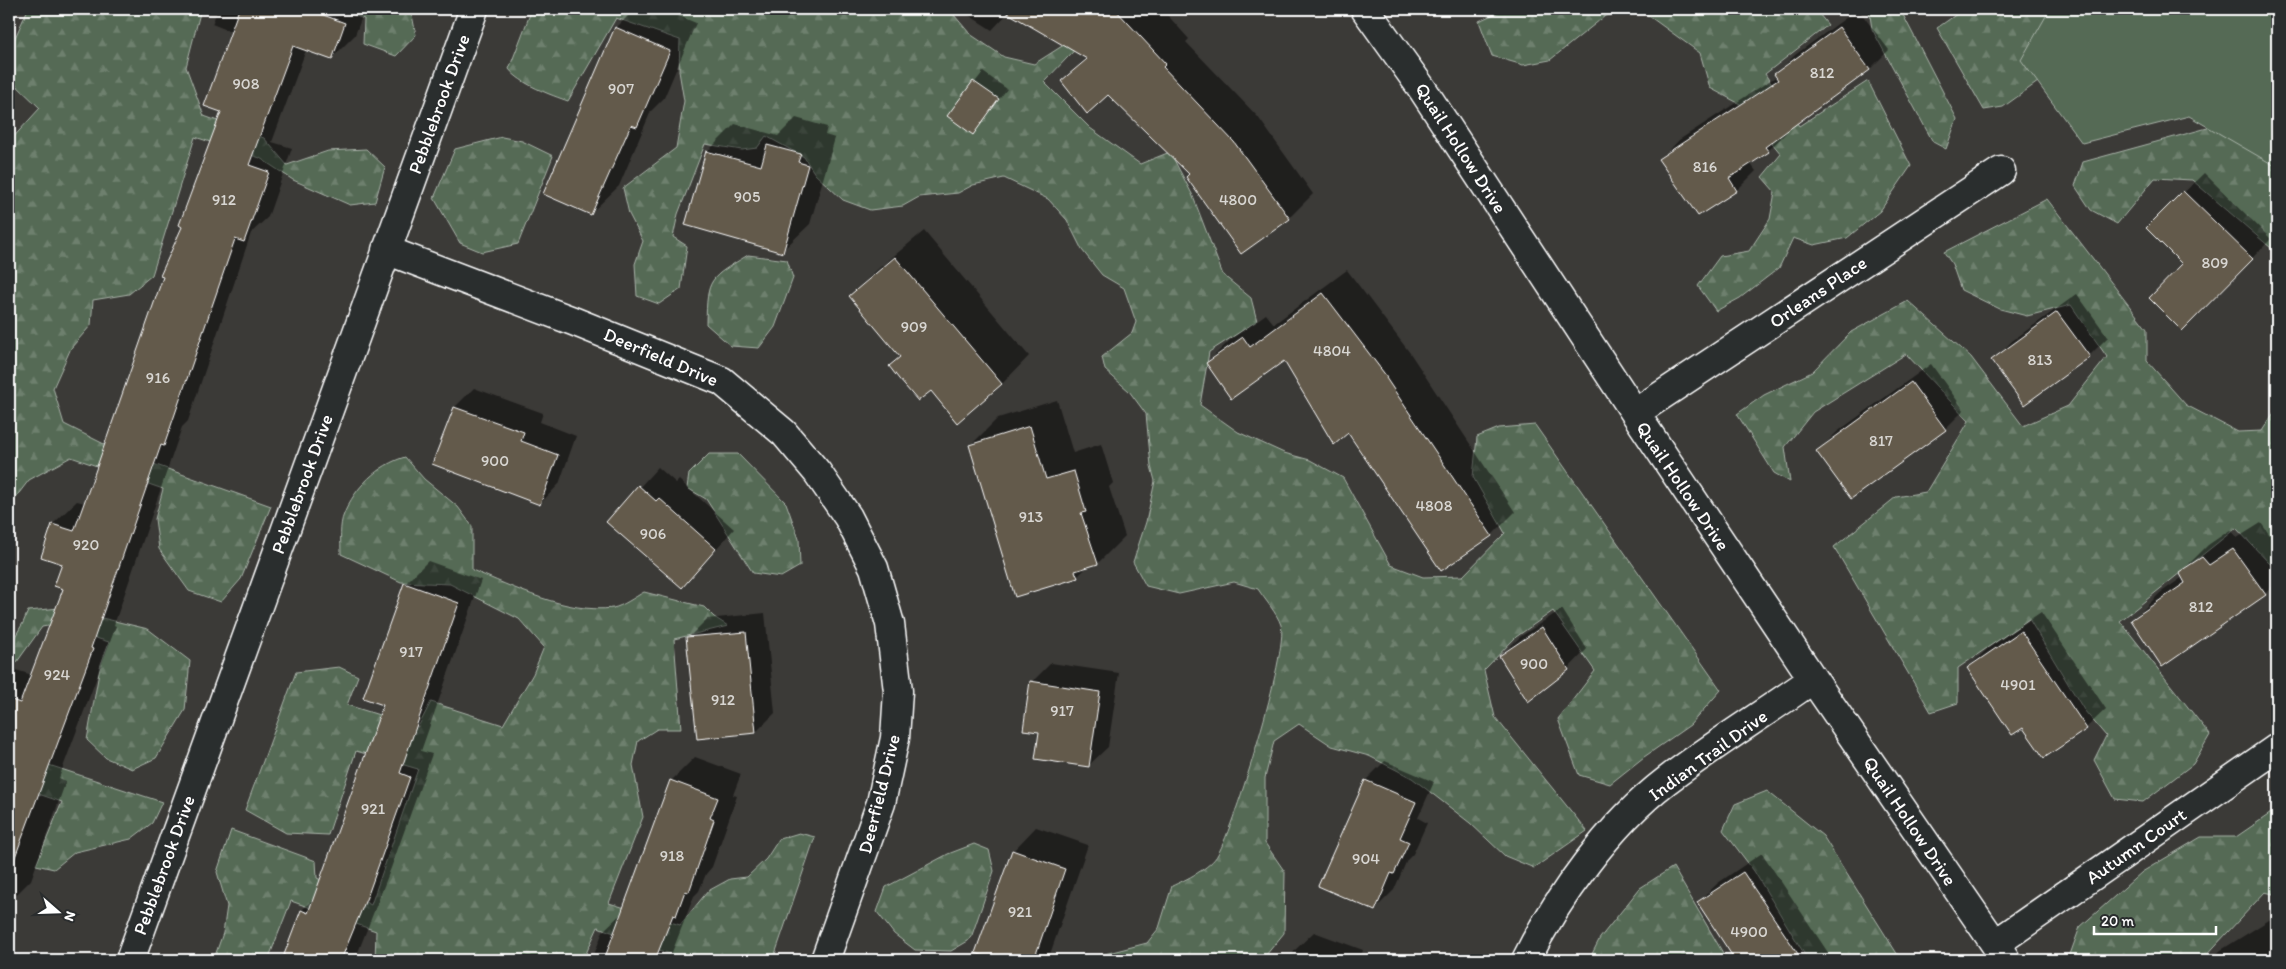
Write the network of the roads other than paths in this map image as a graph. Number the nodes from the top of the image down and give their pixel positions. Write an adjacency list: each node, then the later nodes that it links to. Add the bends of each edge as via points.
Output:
1 (474, 9): 4 (street, Pebblebrook Drive)
2 (1365, 9): 5 (street, Quail Hollow Drive, via 1423,90)
3 (2001, 171): 5 (street, Orleans Place)
4 (386, 250): 9 (street, Pebblebrook Drive); 10 (street, Deerfield Drive, via 722,381 784,433 817,472 848,517 874,568 887,614 898,691 895,738 880,803)
5 (1635, 413): 6 (street, Quail Hollow Drive)
6 (1813, 679): 8 (street, Quail Hollow Drive); 11 (street, Indian Trail Drive, via 1665,782 1620,823 1552,911)
7 (2277, 748): 8 (street, Autumn Court)
8 (2000, 952)
9 (130, 960)
10 (825, 960)
11 (1526, 960)

